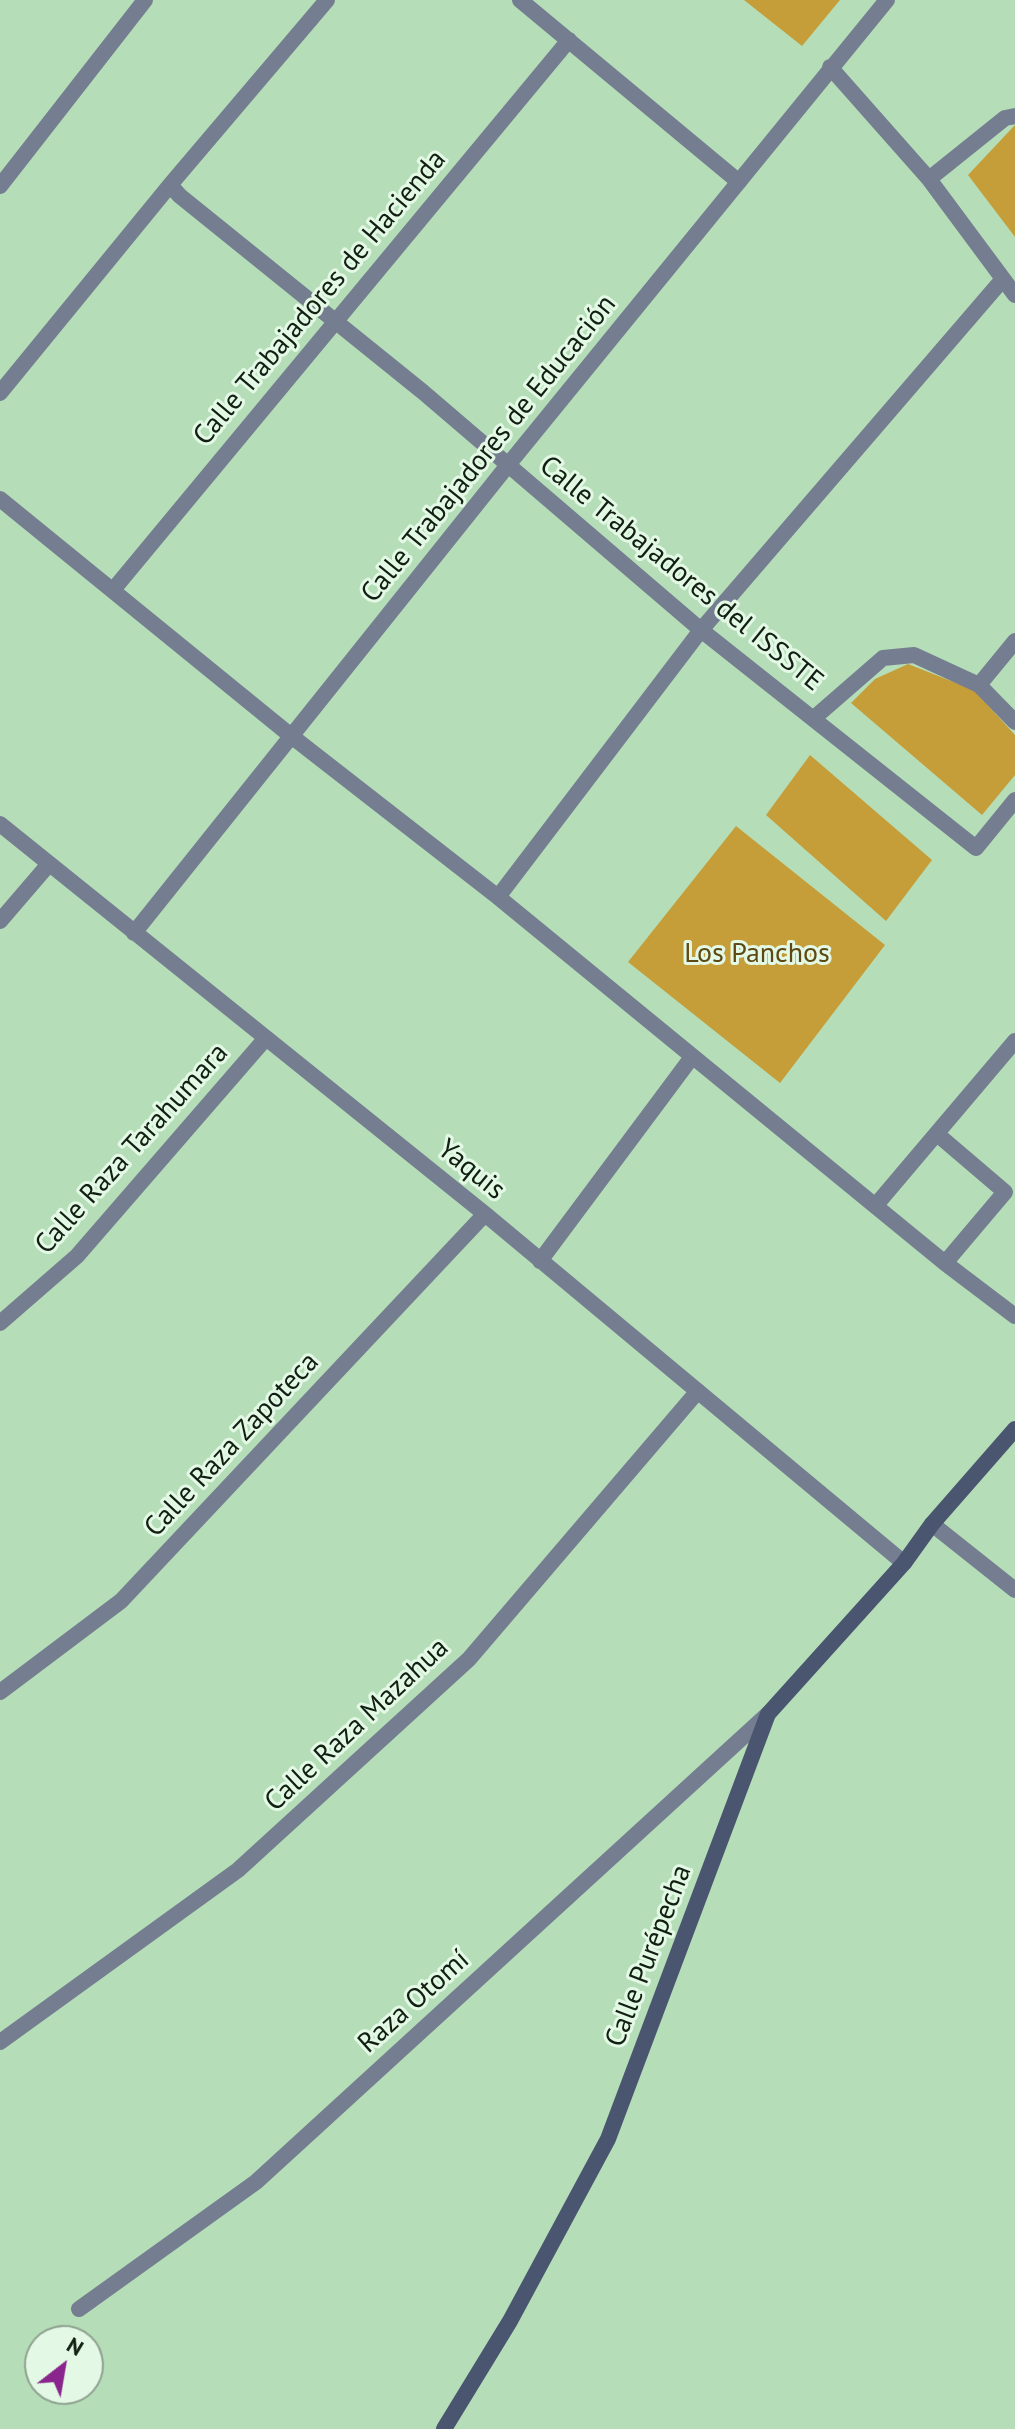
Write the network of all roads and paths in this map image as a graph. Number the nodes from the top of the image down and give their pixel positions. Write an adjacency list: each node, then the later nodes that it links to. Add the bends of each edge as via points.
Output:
1 (145, 0): 11 (street)
2 (327, 0): 10 (street)
3 (520, 0): 5 (street)
4 (887, 0): 6 (street, Calle Trabajadores de Educación)
5 (569, 40): 9 (street); 14 (street, Calle Trabajadores de Hacienda)
6 (830, 67): 8 (street); 9 (street, Calle Trabajadores de Educación)
7 (1015, 116): 8 (street, via 1005,118)
8 (929, 179): 12 (street)
9 (739, 182): 16 (street, Calle Trabajadores de Educación)
10 (170, 185): 14 (street, Calle Trabajadores del ISSSTE); 15 (street)
11 (0, 186)
12 (1003, 279): 13 (street); 19 (street)
13 (1015, 295)
14 (334, 322): 16 (street, Calle Trabajadores del ISSSTE); 18 (street, Calle Trabajadores de Hacienda)
15 (0, 393)
16 (508, 465): 19 (street, Calle Trabajadores del ISSSTE); 24 (street, Calle Trabajadores de Educación)
17 (0, 499): 18 (street)
18 (113, 590): 24 (street)
19 (701, 630): 22 (street, Calle Trabajadores del ISSSTE); 28 (street)
20 (1015, 641): 21 (street)
21 (979, 685): 22 (street, via 914,655 883,658); 23 (street)
22 (814, 718): 25 (street, Calle Trabajadores del ISSSTE, via 976,848)
23 (1015, 722)
24 (290, 735): 28 (street); 30 (street, Calle Trabajadores de Educación)
25 (1015, 800)
26 (0, 824): 27 (street, Yaquis)
27 (49, 864): 29 (street); 30 (street, Yaquis)
28 (498, 897): 33 (street)
29 (0, 921)
30 (134, 933): 31 (street, Yaquis)
31 (266, 1038): 36 (street, Yaquis); 40 (street, Calle Raza Tarahumara, via 77,1256)
32 (1015, 1041): 34 (street)
33 (692, 1057): 35 (street); 37 (street)
34 (937, 1134): 35 (street); 38 (street, via 1005,1192)
35 (876, 1205): 38 (street)
36 (485, 1214): 37 (street, Yaquis); 46 (street, Calle Raza Zapoteca, via 121,1601)
37 (540, 1261): 41 (street, Yaquis)
38 (945, 1263): 39 (street)
39 (1015, 1316)
40 (0, 1323)
41 (698, 1391): 44 (street, Yaquis); 48 (street, Calle Raza Mazahua, via 469,1659 238,1870)
42 (1015, 1429): 43 (street, Calle Purépecha)
43 (932, 1524): 44 (street, Calle Purépecha); 45 (street)
44 (904, 1563): 47 (street, Calle Purépecha)
45 (1015, 1590)
46 (0, 1692)
47 (768, 1714): 49 (street, Raza Otomí, via 256,2182); 50 (street, Calle Purépecha, via 608,2139 510,2321)
48 (0, 2042)
49 (79, 2309)
50 (444, 2429)

